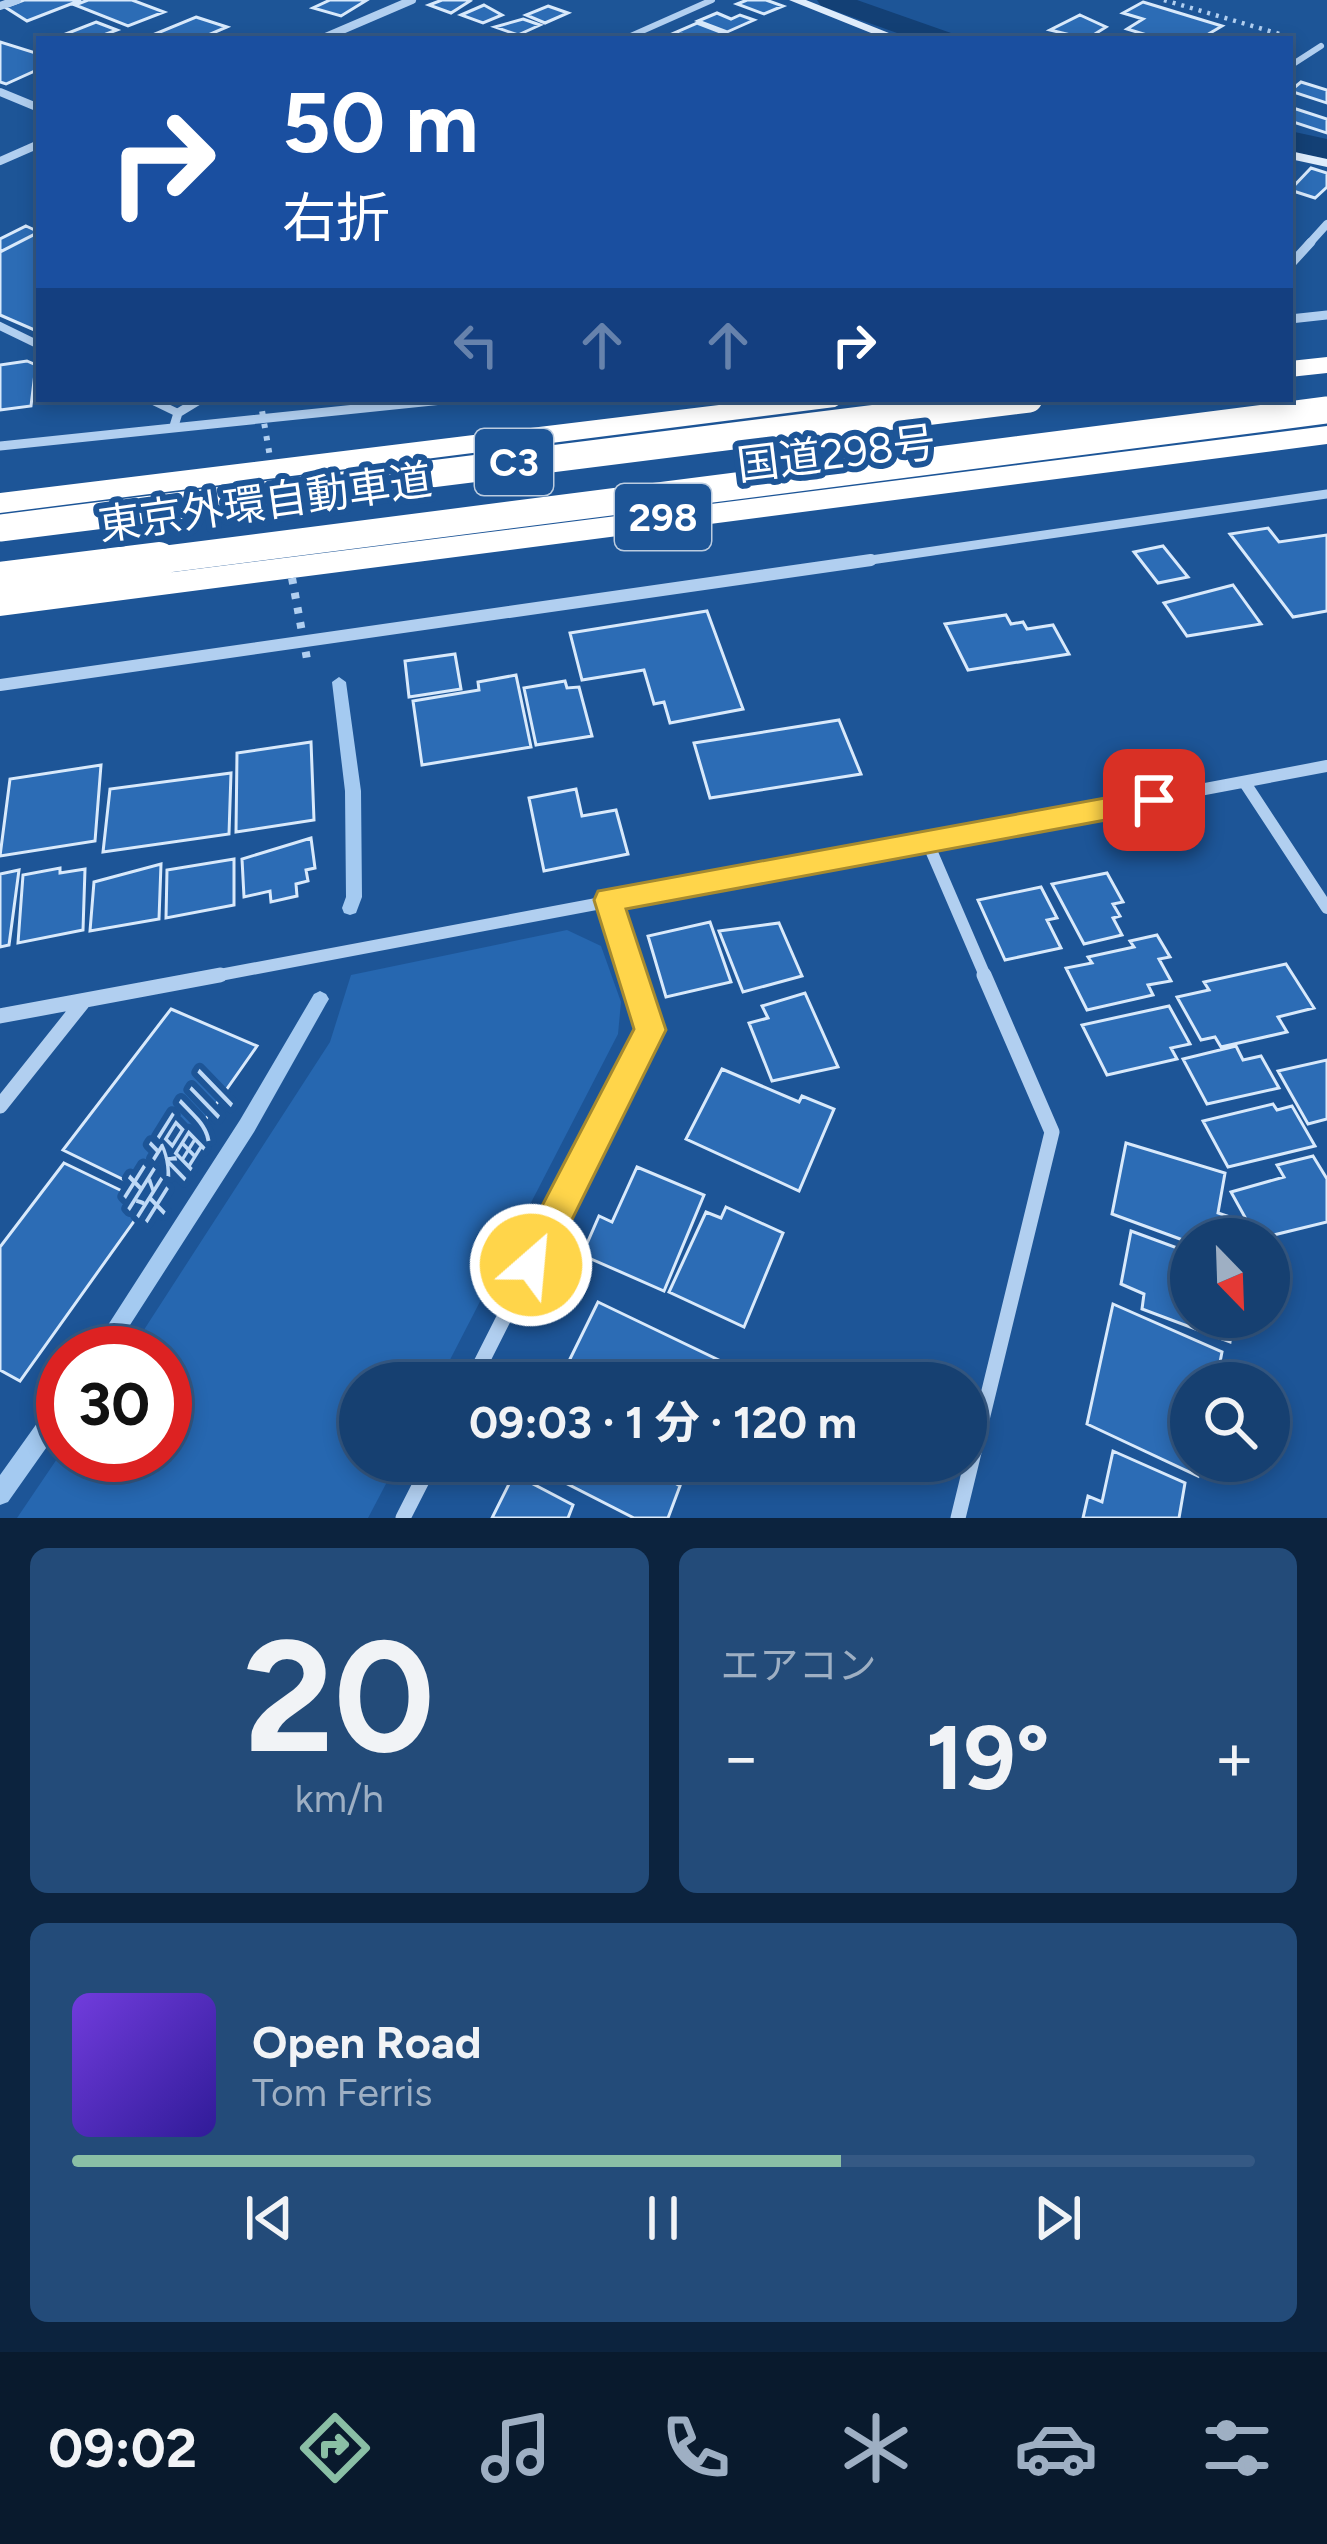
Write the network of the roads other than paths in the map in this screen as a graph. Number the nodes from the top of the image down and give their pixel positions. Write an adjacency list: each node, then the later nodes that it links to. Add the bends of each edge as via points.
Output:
1 (17, 0): 5 (street)
2 (412, 0): 6 (street)
3 (712, 0): 7 (lane)
4 (794, 0): 8 (street)
5 (0, 6)
6 (329, 36)
7 (631, 36)
8 (890, 36)
9 (1321, 46): 10 (lane)
10 (1293, 64)
11 (0, 92): 12 (street)
12 (36, 107)
13 (36, 145): 15 (street)
14 (1293, 156): 16 (street)
15 (0, 161)
16 (1327, 163)
17 (1327, 224): 18 (street)
18 (1293, 262)
19 (1327, 316): 20 (street)
20 (1293, 319)
21 (0, 326): 23 (lane)
22 (1327, 342): 24 (highway)
23 (36, 344)
24 (1293, 346)
25 (1327, 365): 26 (highway)
26 (1293, 369)
27 (155, 402): 33 (lane)
28 (196, 402): 33 (street)
29 (421, 402): 34 (street)
30 (810, 402): 37 (highway, 国道298号 / 298)
31 (1004, 402): 41 (highway, 東京外環自動車道 / C3, bridge)
32 (1327, 410): 43 (highway, 東京外環自動車道 / C3, bridge)
33 (178, 413): 34 (street)
34 (174, 426): 36 (street)
35 (1327, 435): 42 (highway, 国道298号 / 298)
36 (0, 446)
37 (443, 446): 38 (highway); 40 (highway, 国道298号 / 298)
38 (0, 491)
39 (1327, 494): 46 (street)
40 (0, 503)
41 (0, 528)
42 (433, 546): 44 (highway, 国道298号 / 298); 45 (highway)
43 (0, 580)
44 (0, 605)
45 (0, 615)
46 (0, 685)
47 (1327, 766): 48 (street)
48 (1245, 783): 49 (street); 51 (street)
49 (927, 841): 50 (street); 58 (street, via 1052,1132)
50 (608, 900): 52 (street); 55 (street, via 650,1030)
51 (1327, 908)
52 (84, 1001): 53 (street); 54 (street)
53 (0, 1016)
54 (0, 1106)
55 (482, 1362)
56 (421, 1482): 57 (street)
57 (403, 1518)
58 (958, 1518)

